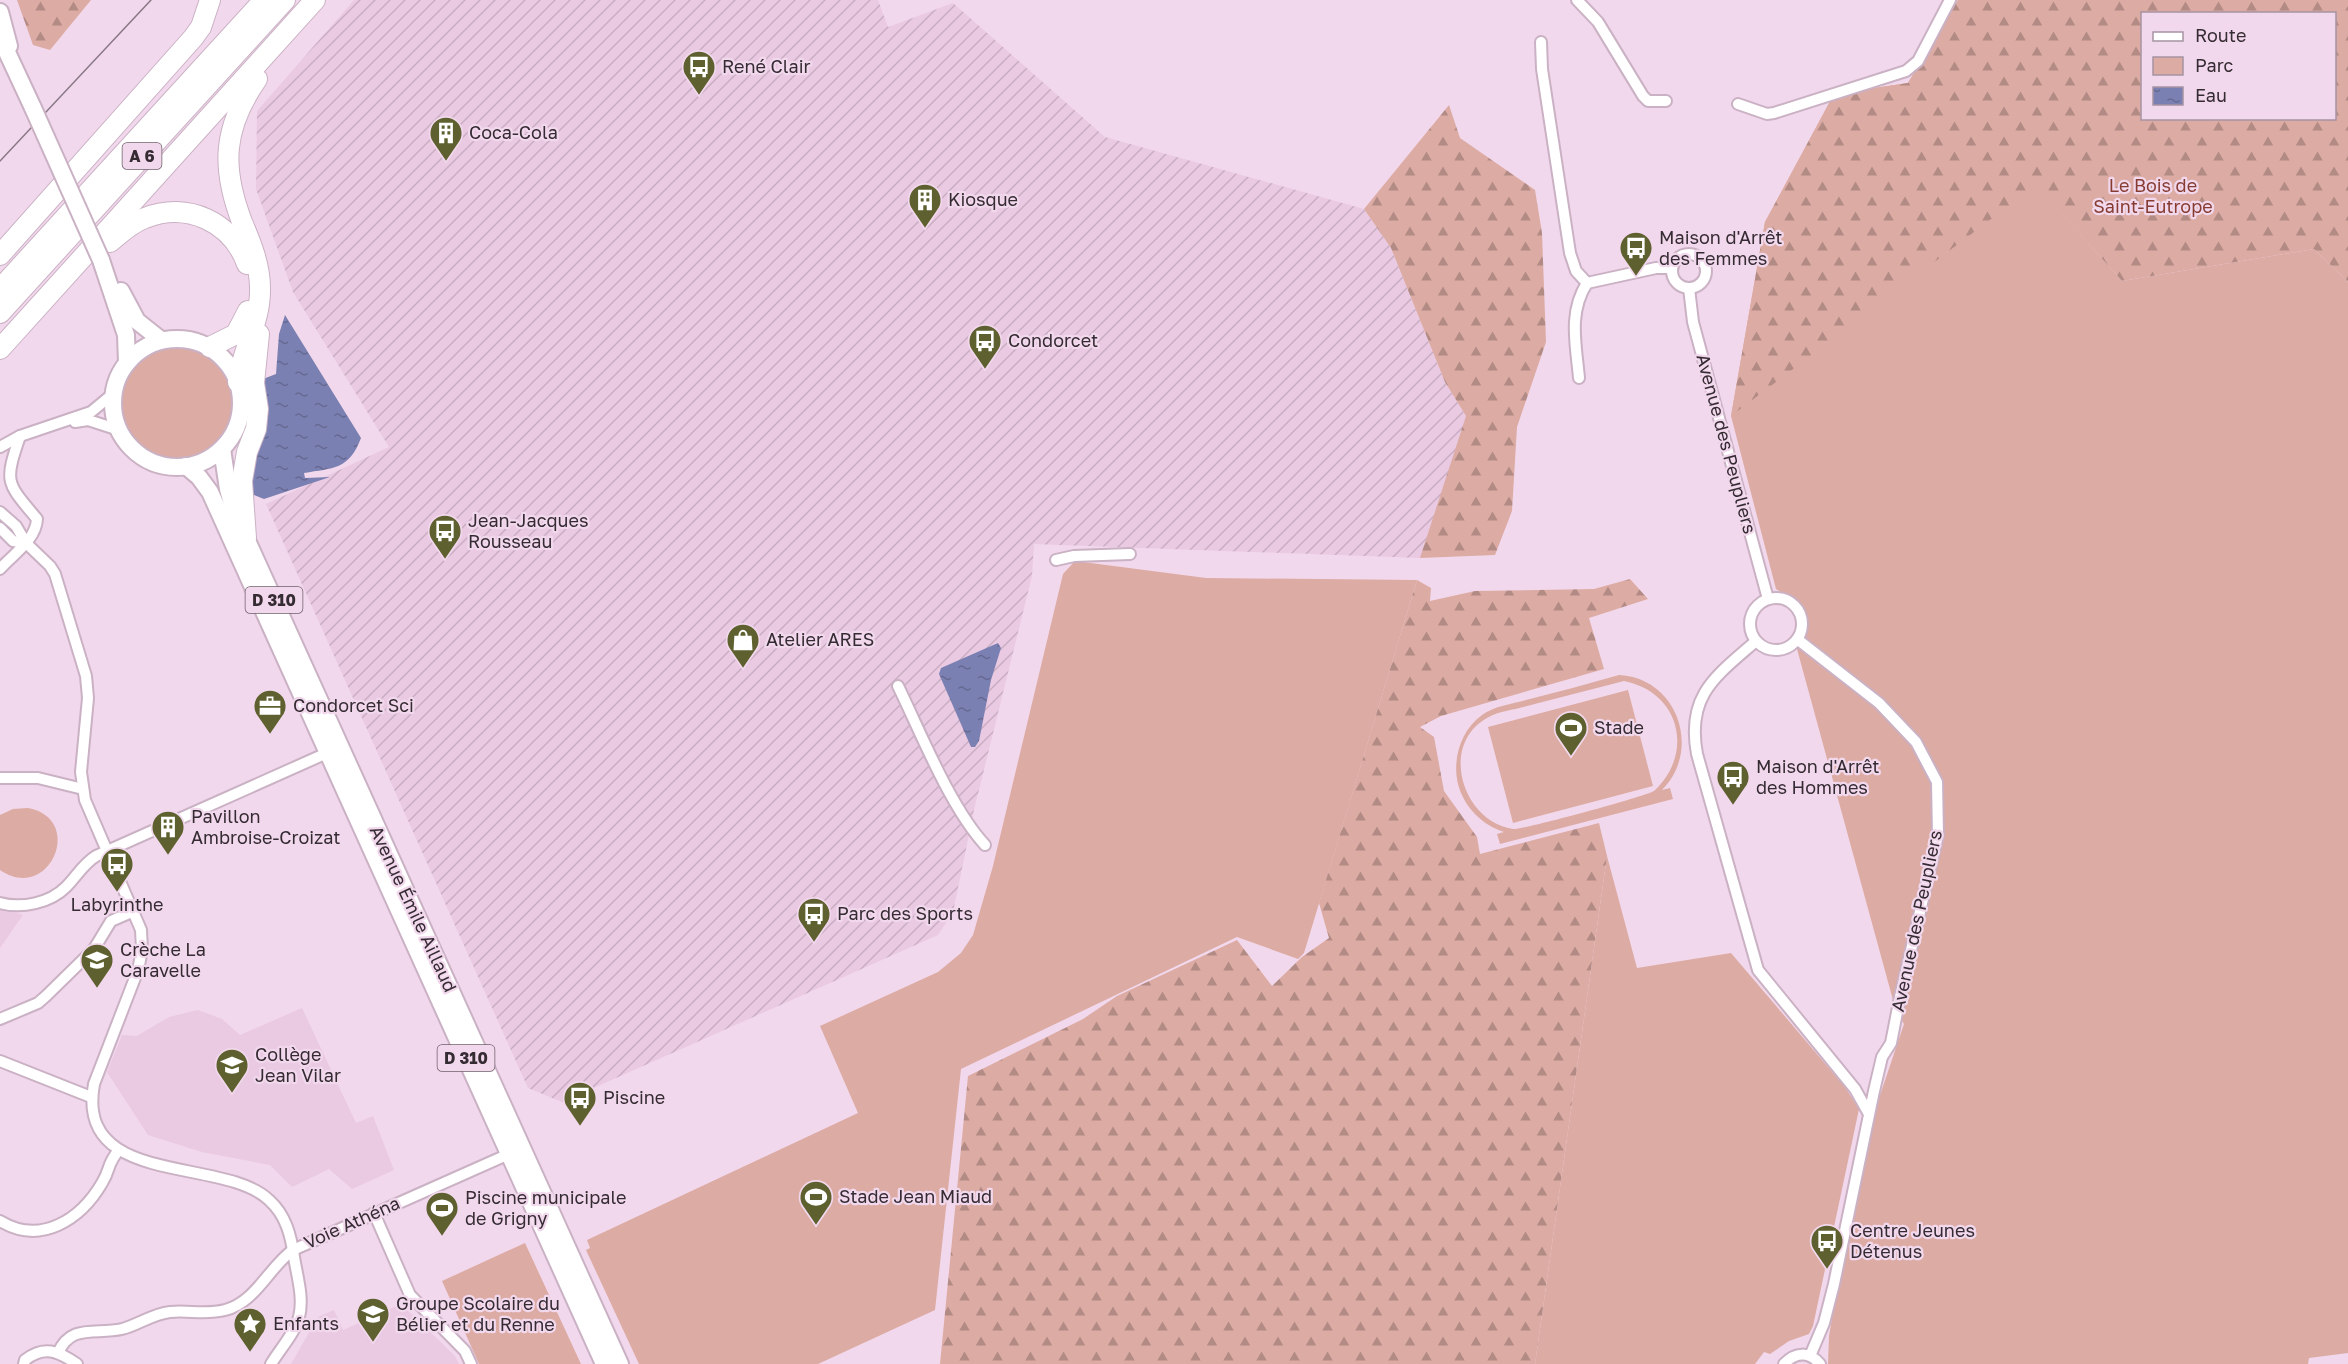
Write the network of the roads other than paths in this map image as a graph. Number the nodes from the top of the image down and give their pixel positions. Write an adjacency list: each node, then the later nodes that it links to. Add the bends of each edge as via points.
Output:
1 (210, 0): 14 (highway, via 193,39)
2 (264, 0): 19 (highway, A 6)
3 (285, 0): 21 (highway, A 6)
4 (315, 0): 22 (highway)
5 (322, 0): 20 (highway, via 263,69 231,127 229,183 254,253)
6 (1577, 0): 12 (street, via 1598,22 1642,96 1648,101)
7 (1950, 0): 13 (street, via 1918,61 1906,71 1774,113)
8 (0, 12): 11 (main road)
9 (0, 37): 11 (main road)
10 (1541, 42): 17 (street, via 1570,253 1576,271)
11 (14, 64): 15 (main road, bridge)
12 (1666, 101)
13 (1738, 104)
14 (0, 255)
15 (101, 260): 23 (main road, via 137,321); 26 (main road, via 126,334)
16 (1672, 268): 17 (street); 18 (street, via 1674,280); 18 (street, via 1686,254 1702,261 1706,273 1703,280)
17 (1587, 283): 27 (street, via 1573,316)
18 (1689, 288): 43 (street, Avenue des Peupliers, via 1693,322)
19 (0, 290)
20 (260, 296): 28 (highway, via 240,362); 38 (highway, via 254,383 258,409 242,481)
21 (0, 313)
22 (17, 331): 24 (highway, via 129,226 157,214 184,212 204,217 226,231 239,246 249,274 249,305 241,328); 25 (highway)
23 (161, 340): 24 (main road, via 176,338); 26 (main road, via 139,351)
24 (210, 347): 28 (main road, via 229,365)
25 (0, 349)
26 (127, 363): 29 (main road)
27 (1579, 378)
28 (238, 382): 34 (main road, via 237,427)
29 (114, 393): 30 (street, via 91,412); 31 (main road)
30 (66, 423): 31 (street, via 88,420); 32 (street)
31 (118, 430): 35 (main road, via 146,459)
32 (20, 436): 33 (street); 39 (street, via 9,468 18,500 37,519)
33 (0, 447)
34 (222, 449): 35 (main road, via 204,461); 38 (main road, Avenue Émile Aillaud / D 310, via 228,489)
35 (186, 466): 47 (main road, Avenue Émile Aillaud / D 310, via 210,492)
36 (0, 512): 39 (street, via 16,526)
37 (0, 528): 39 (street, via 13,541)
38 (246, 538): 70 (main road, Avenue Émile Aillaud / D 310)
39 (26, 543): 42 (street); 49 (street, via 53,570 86,676)
40 (1130, 554): 41 (street, via 1074,556)
41 (1056, 561)
42 (0, 569)
43 (1768, 599): 44 (street, via 1794,605 1802,622); 45 (street, via 1751,616)
44 (1797, 639): 45 (street, via 1781,650 1767,649); 57 (street, Avenue des Peupliers, via 1879,703 1916,742 1937,782 1936,846 1892,1043 1882,1057)
45 (1756, 642): 57 (street, via 1720,672 1701,697 1694,726 1697,754 1758,970 1855,1089)
46 (898, 686): 50 (street, via 972,832)
47 (327, 753): 51 (street); 59 (main road, Avenue Émile Aillaud / D 310)
48 (0, 778): 49 (street, via 38,777)
49 (83, 789): 51 (street)
50 (985, 845)
51 (108, 851): 52 (street, via 86,862 66,886 49,898 19,906); 53 (street)
52 (0, 903)
53 (134, 911): 54 (street, via 111,921 94,950 46,996); 56 (street, via 141,930 141,960)
54 (0, 1019)
55 (0, 1062): 56 (street)
56 (91, 1097): 58 (street, via 100,1127)
57 (1869, 1114): 64 (street, Avenue des Peupliers, via 1834,1284)
58 (119, 1150): 61 (street, via 108,1162 99,1188 67,1222 33,1231); 62 (street, via 142,1161 246,1186 268,1198 282,1215)
59 (509, 1154): 60 (street, Voie Athéna); 69 (main road, Avenue Émile Aillaud / D 310)
60 (374, 1213): 62 (street, Voie Athéna); 68 (street, via 410,1295 465,1351)
61 (0, 1221)
62 (293, 1250): 63 (street, via 240,1304 208,1313 171,1312 121,1329 83,1330 69,1337); 67 (street, via 301,1305 299,1318)
63 (58, 1353): 65 (street, via 45,1349 33,1353); 66 (street)
64 (1810, 1356): 71 (street, via 1796,1355); 72 (street)
65 (24, 1364)
66 (77, 1364)
67 (271, 1364)
68 (471, 1364)
69 (604, 1364)
70 (620, 1364)
71 (1784, 1364)
72 (1820, 1364)

